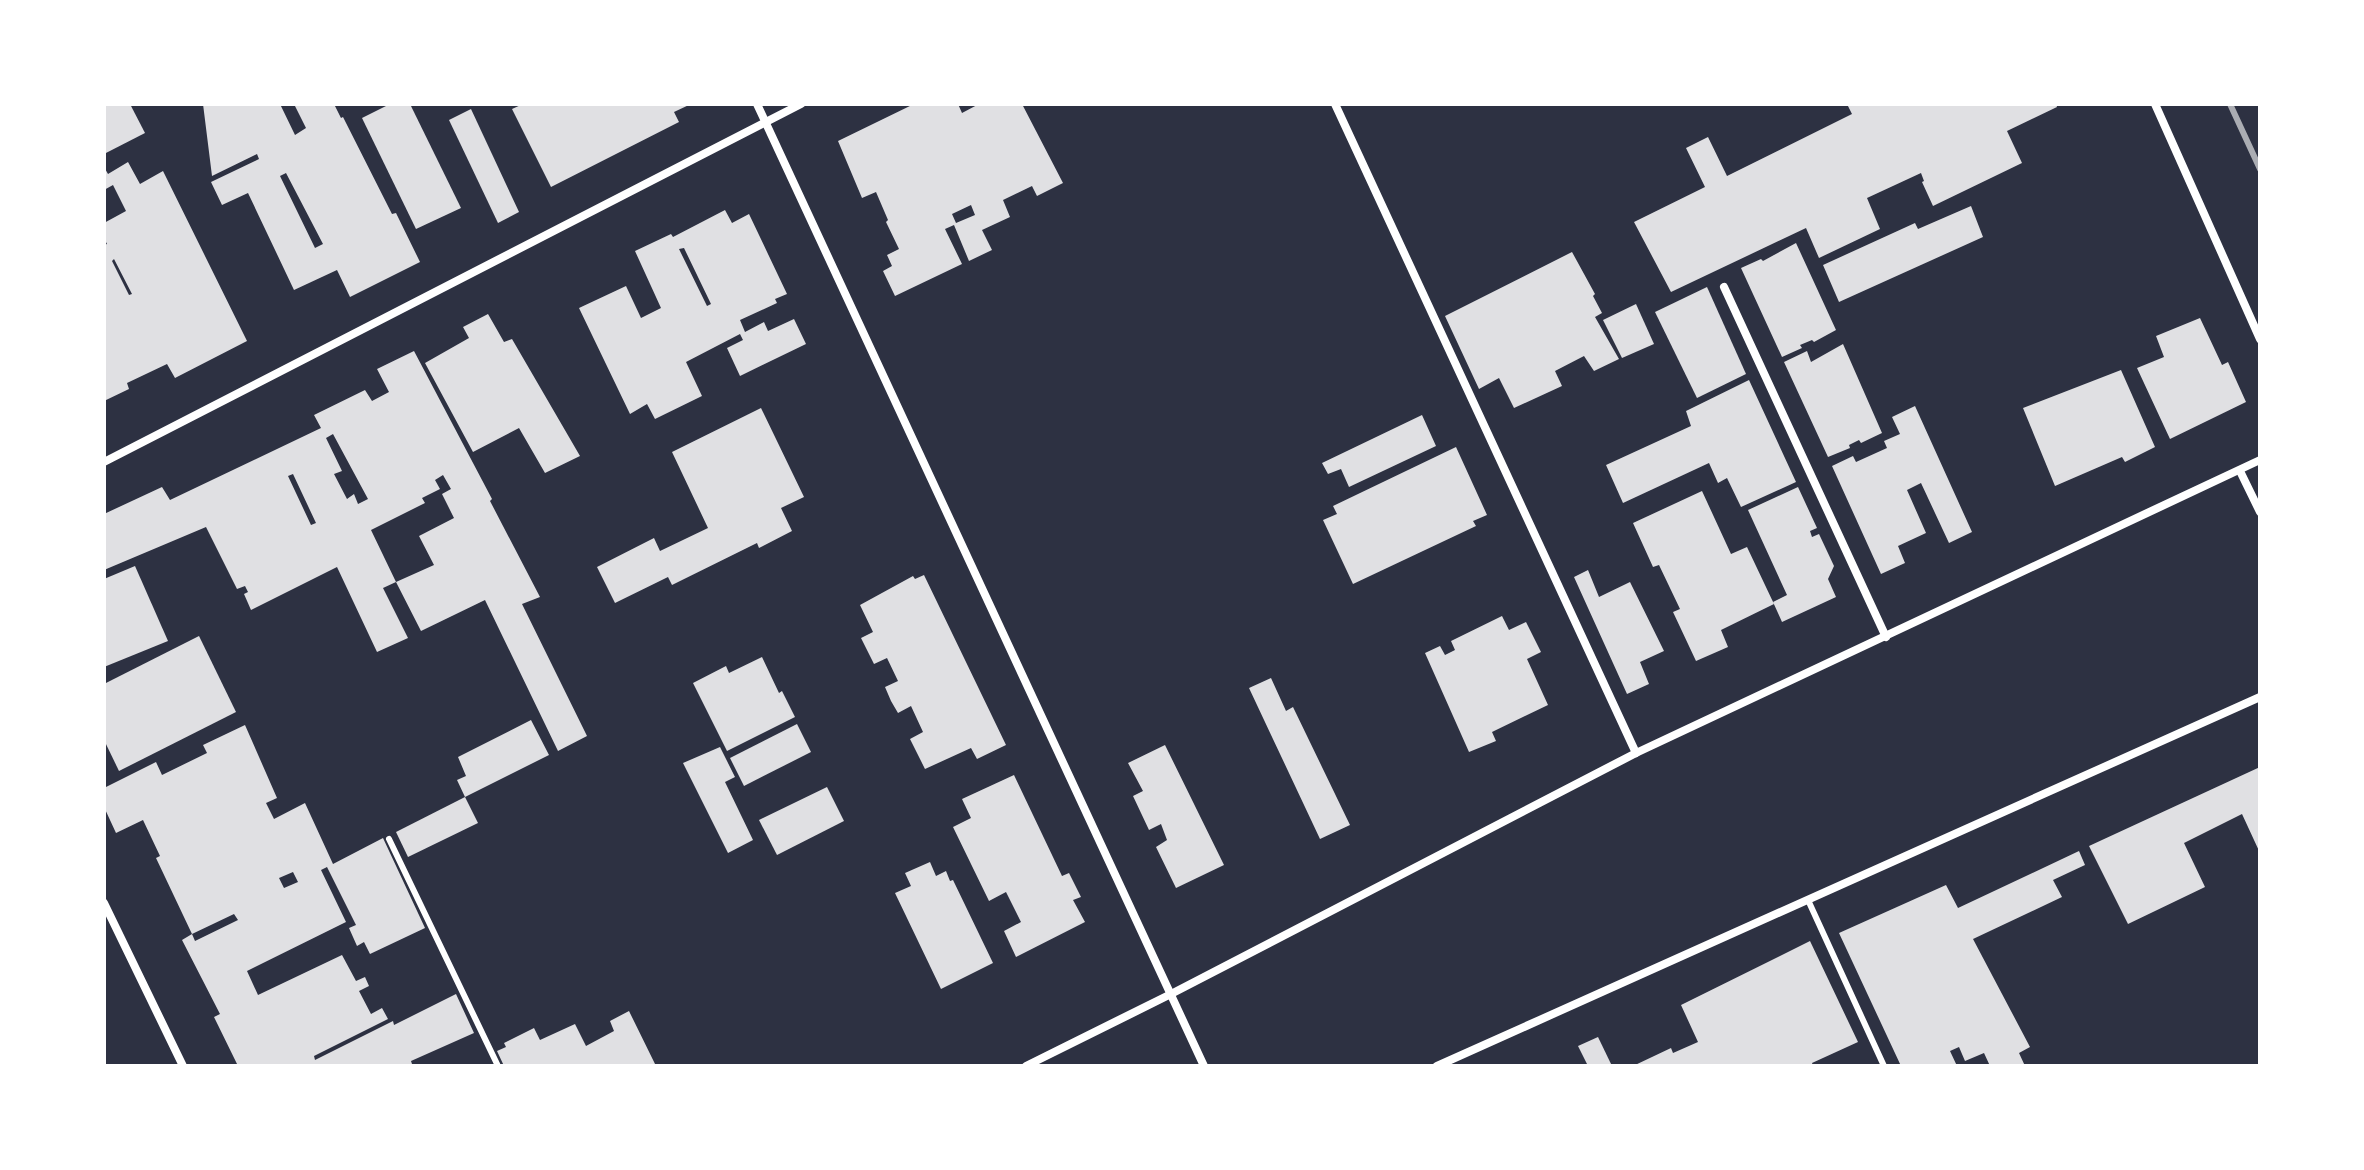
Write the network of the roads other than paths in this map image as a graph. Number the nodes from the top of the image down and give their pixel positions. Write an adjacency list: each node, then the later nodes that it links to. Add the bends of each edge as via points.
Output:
1 (757, 104): 5 (street)
2 (801, 104): 5 (street)
3 (1335, 104): 14 (street)
4 (2155, 104): 7 (street)
5 (765, 122): 9 (street); 18 (street)
6 (1724, 287): 12 (street)
7 (2260, 339)
8 (2260, 460): 10 (street)
9 (104, 462)
10 (2240, 471): 11 (street); 12 (street)
11 (2260, 512)
12 (1886, 637): 14 (street)
13 (2260, 697): 16 (street)
14 (1636, 753): 18 (street)
15 (389, 839): 20 (lane)
16 (1808, 900): 23 (street); 24 (lane)
17 (104, 903): 19 (street)
18 (1171, 994): 21 (street); 22 (street)
19 (183, 1066)
20 (498, 1066)
21 (1026, 1066)
22 (1204, 1066)
23 (1437, 1066)
24 (1884, 1066)

